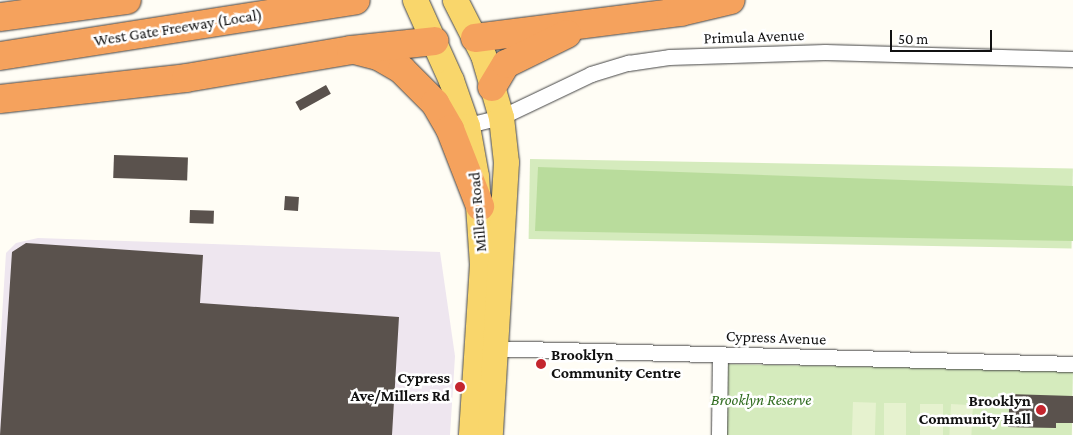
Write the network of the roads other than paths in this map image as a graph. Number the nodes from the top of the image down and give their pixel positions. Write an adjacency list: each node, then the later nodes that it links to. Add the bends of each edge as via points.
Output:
1 (127, 0): 6 (highway)
2 (356, 0): 11 (highway, West Gate Freeway (Local))
3 (415, 0): 9 (main road)
4 (455, 0): 8 (main road, Millers Road)
5 (731, 0): 7 (highway, via 681,12)
6 (0, 17)
7 (586, 24): 8 (highway); 13 (highway, via 506,64)
8 (475, 38): 9 (main road); 13 (main road, Millers Road)
9 (435, 41): 10 (highway); 16 (main road)
10 (352, 50): 14 (highway, via 186,78); 16 (highway, via 378,56 417,82)
11 (0, 56)
12 (1073, 59): 15 (street, Primula Avenue, via 825,52 669,58 628,63 591,74)
13 (492, 86): 15 (main road, Millers Road)
14 (0, 99)
15 (501, 117): 16 (street, Primula Avenue); 18 (main road, Millers Road, via 506,190)
16 (458, 128): 17 (highway)
17 (480, 206): 18 (main road, Millers Road)
18 (486, 348): 19 (street, Cypress Avenue); 21 (main road, Millers Road); 22 (main road, Millers Road)
19 (720, 354): 20 (street, Cypress Avenue); 23 (street)
20 (1073, 364)
21 (472, 435)
22 (490, 435)
23 (719, 435)

